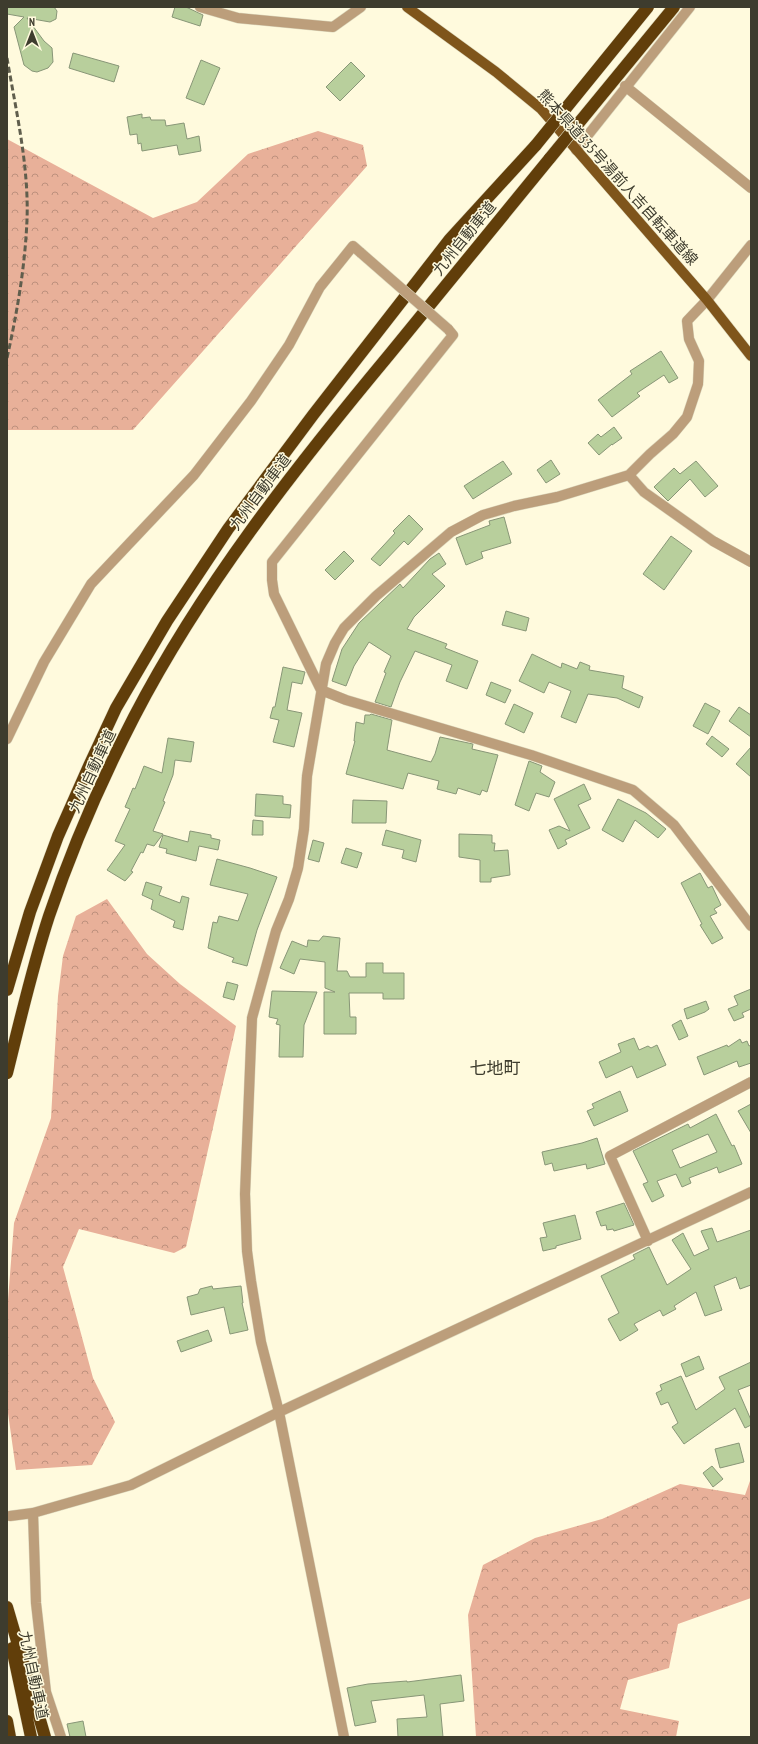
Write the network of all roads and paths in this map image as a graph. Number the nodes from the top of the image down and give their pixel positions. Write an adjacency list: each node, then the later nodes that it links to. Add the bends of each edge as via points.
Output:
1 (200, 7): 2 (street, via 238,18 333,27)
2 (361, 7)
3 (407, 7): 8 (main road, 熊本県道335号湯前人吉自転車道線, via 496,72 535,105)
4 (648, 7): 18 (highway, 九州自動車道, bridge, via 536,145 450,239 232,523 167,620 116,708 58,836 30,912)
5 (674, 7): 19 (highway, 九州自動車道, bridge, via 329,428 245,538 183,632 135,715 78,841 49,917)
6 (690, 7): 7 (street)
7 (625, 86): 8 (street); 9 (street)
8 (576, 150): 11 (main road, 熊本県道335号湯前人吉自転車道線)
9 (751, 188)
10 (751, 245): 11 (street)
11 (707, 300): 12 (main road, 熊本県道335号湯前人吉自転車道線); 13 (street, via 686,320 689,339 699,361 698,384 687,417 673,434)
12 (751, 356)
13 (629, 475): 14 (street, via 644,492 713,541); 15 (street, via 557,497 483,515 451,532 376,596 344,628 334,643 326,664)
14 (751, 562)
15 (321, 690): 16 (street, bridge, via 274,594 272,562 453,334 353,246 320,287 289,345 251,401 199,469 91,584 44,662); 17 (street, via 346,700 531,755 633,790 674,825); 23 (street, via 307,776 304,829 298,868 276,931 252,1018 246,1156 247,1251 261,1342)
16 (7, 739)
17 (751, 926)
18 (7, 990)
19 (7, 1073)
20 (751, 1082): 22 (street, via 610,1156)
21 (751, 1192): 22 (street)
22 (648, 1241): 23 (street)
23 (280, 1412): 24 (street, via 131,1485); 33 (street)
24 (33, 1514): 25 (street); 32 (street, via 36,1603 46,1692)
25 (10, 1516)
26 (7, 1607): 31 (highway)
27 (7, 1620): 30 (highway, 九州自動車道)
28 (7, 1721): 29 (highway)
29 (10, 1737)
30 (31, 1737)
31 (45, 1737)
32 (61, 1737)
33 (344, 1737)

